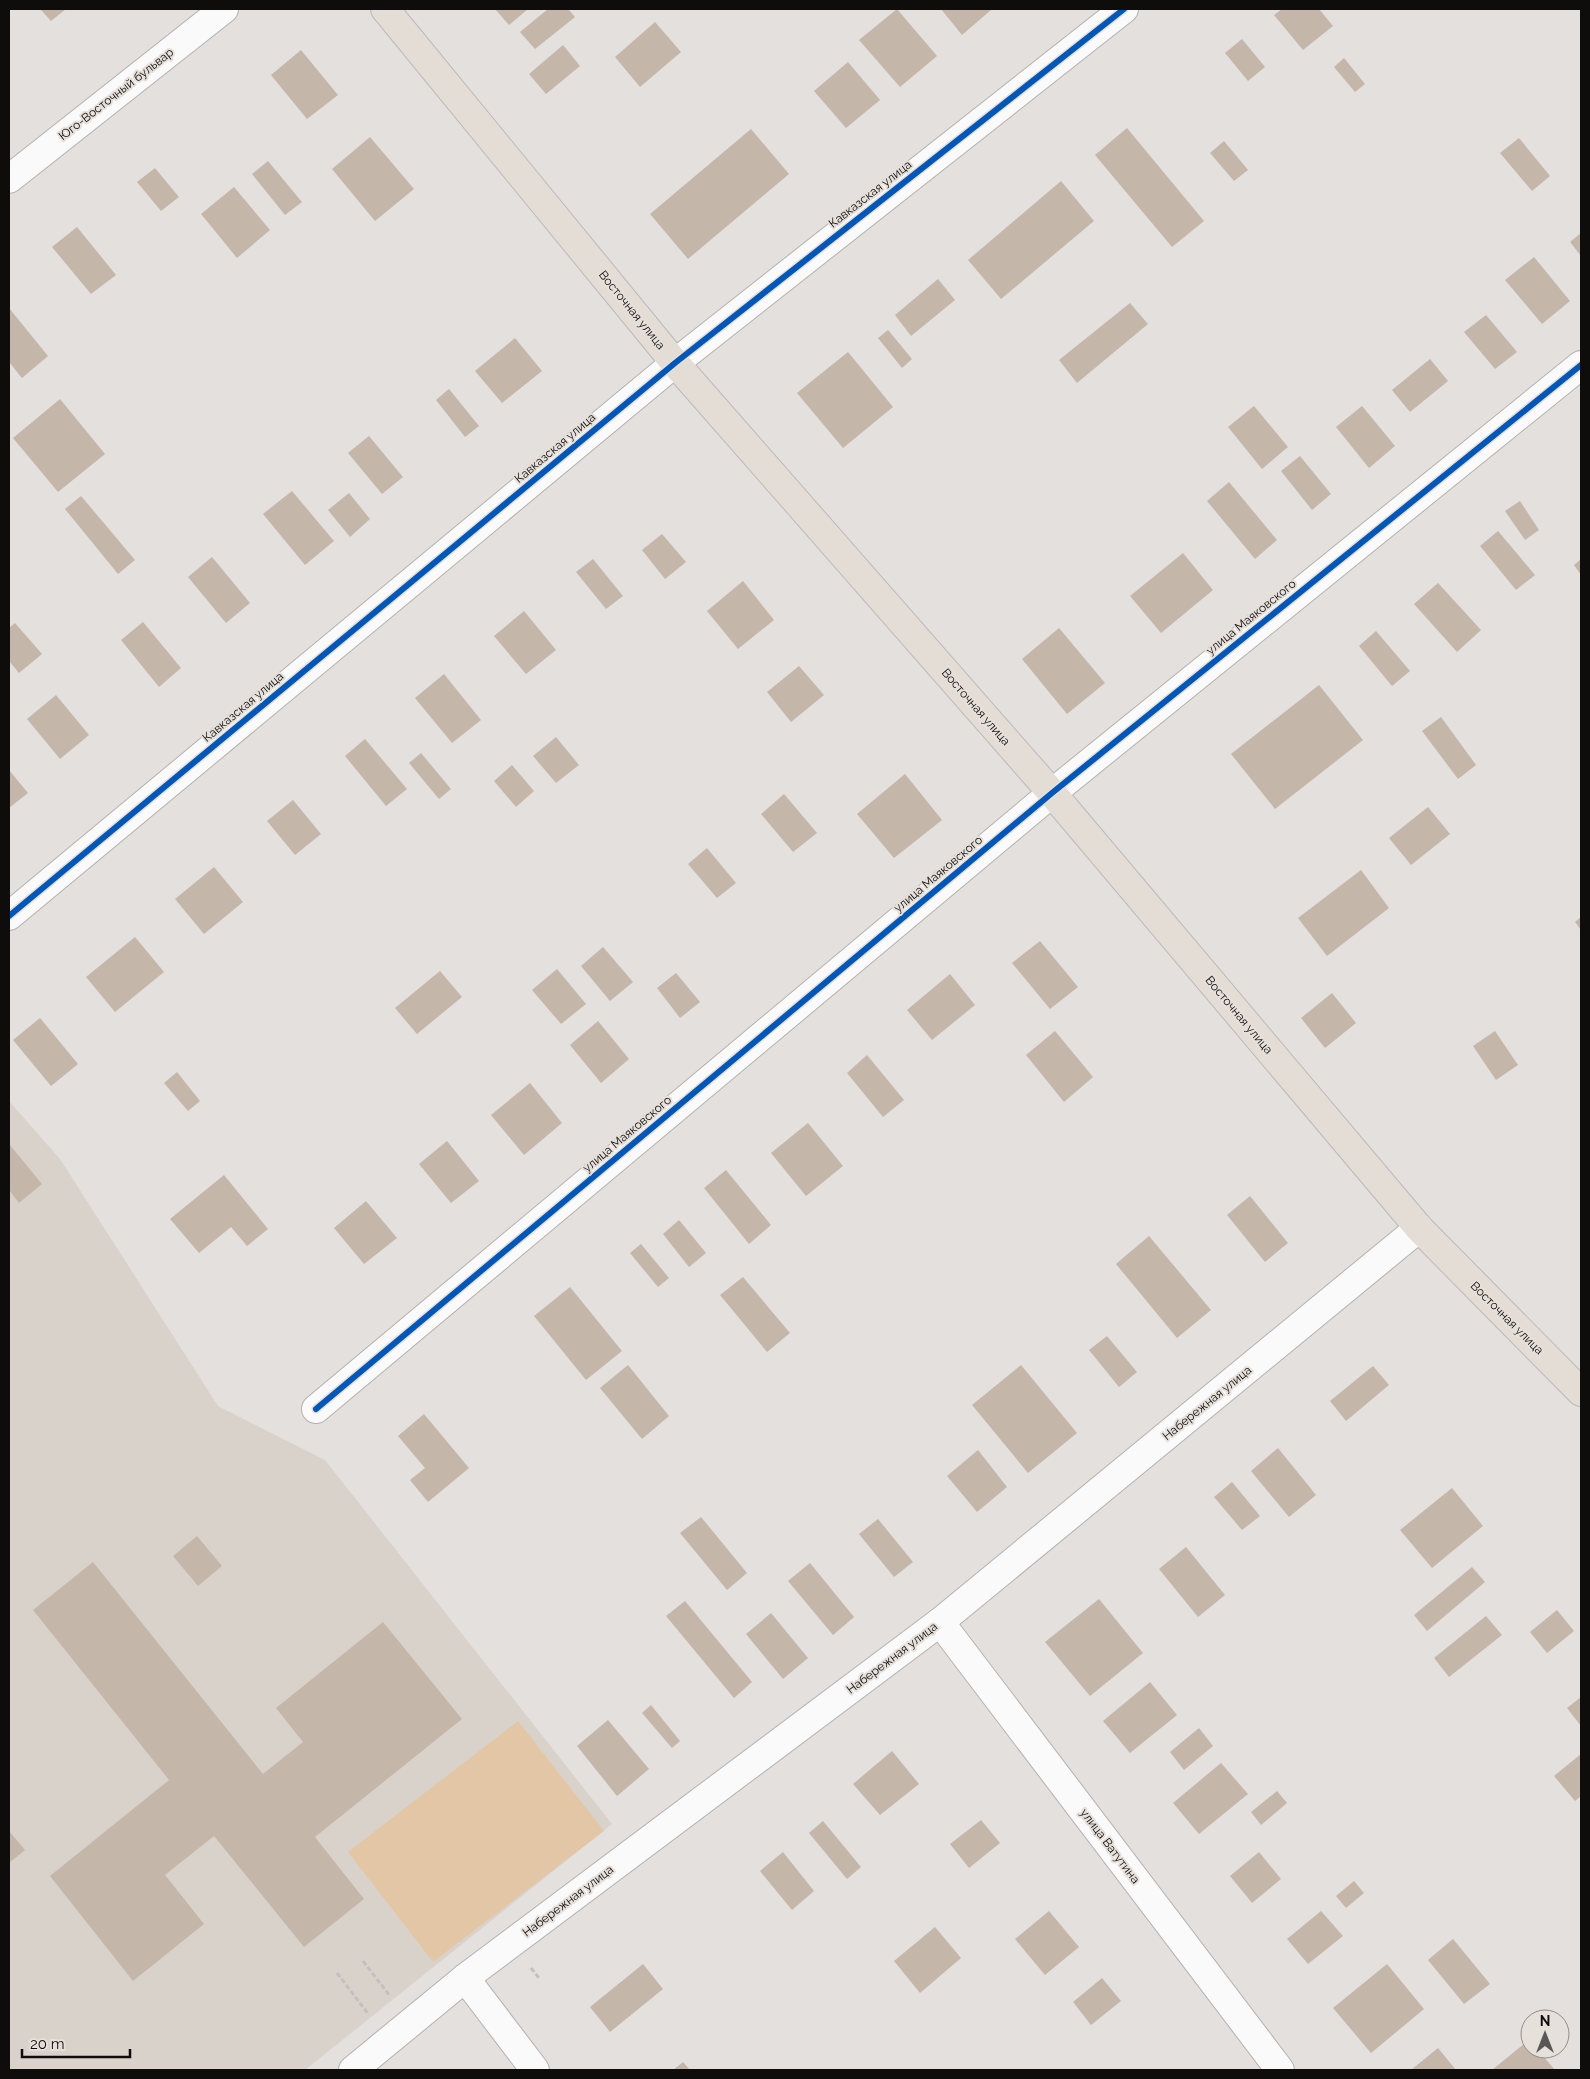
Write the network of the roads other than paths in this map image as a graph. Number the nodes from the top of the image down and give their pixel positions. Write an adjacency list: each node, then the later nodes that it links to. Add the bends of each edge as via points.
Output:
1 (224, 9): 4 (street, Юго-Восточный бульвар)
2 (386, 9): 5 (main road, Восточная улица)
3 (1124, 9): 5 (street, Кавказская улица)
4 (9, 179)
5 (675, 363): 7 (main road, Восточная улица); 8 (street, Кавказская улица)
6 (1581, 365): 7 (street, улица Маяковского)
7 (1052, 793): 9 (main road, Восточная улица); 11 (street, улица Маяковского)
8 (9, 916)
9 (1419, 1228): 10 (main road, Восточная улица); 12 (street, Набережная улица)
10 (1581, 1392)
11 (316, 1409)
12 (940, 1622): 13 (street, Набережная улица); 16 (street, улица Ватутина)
13 (465, 1978): 14 (street, Набережная улица); 15 (street)
14 (352, 2070)
15 (535, 2070)
16 (1280, 2070)

